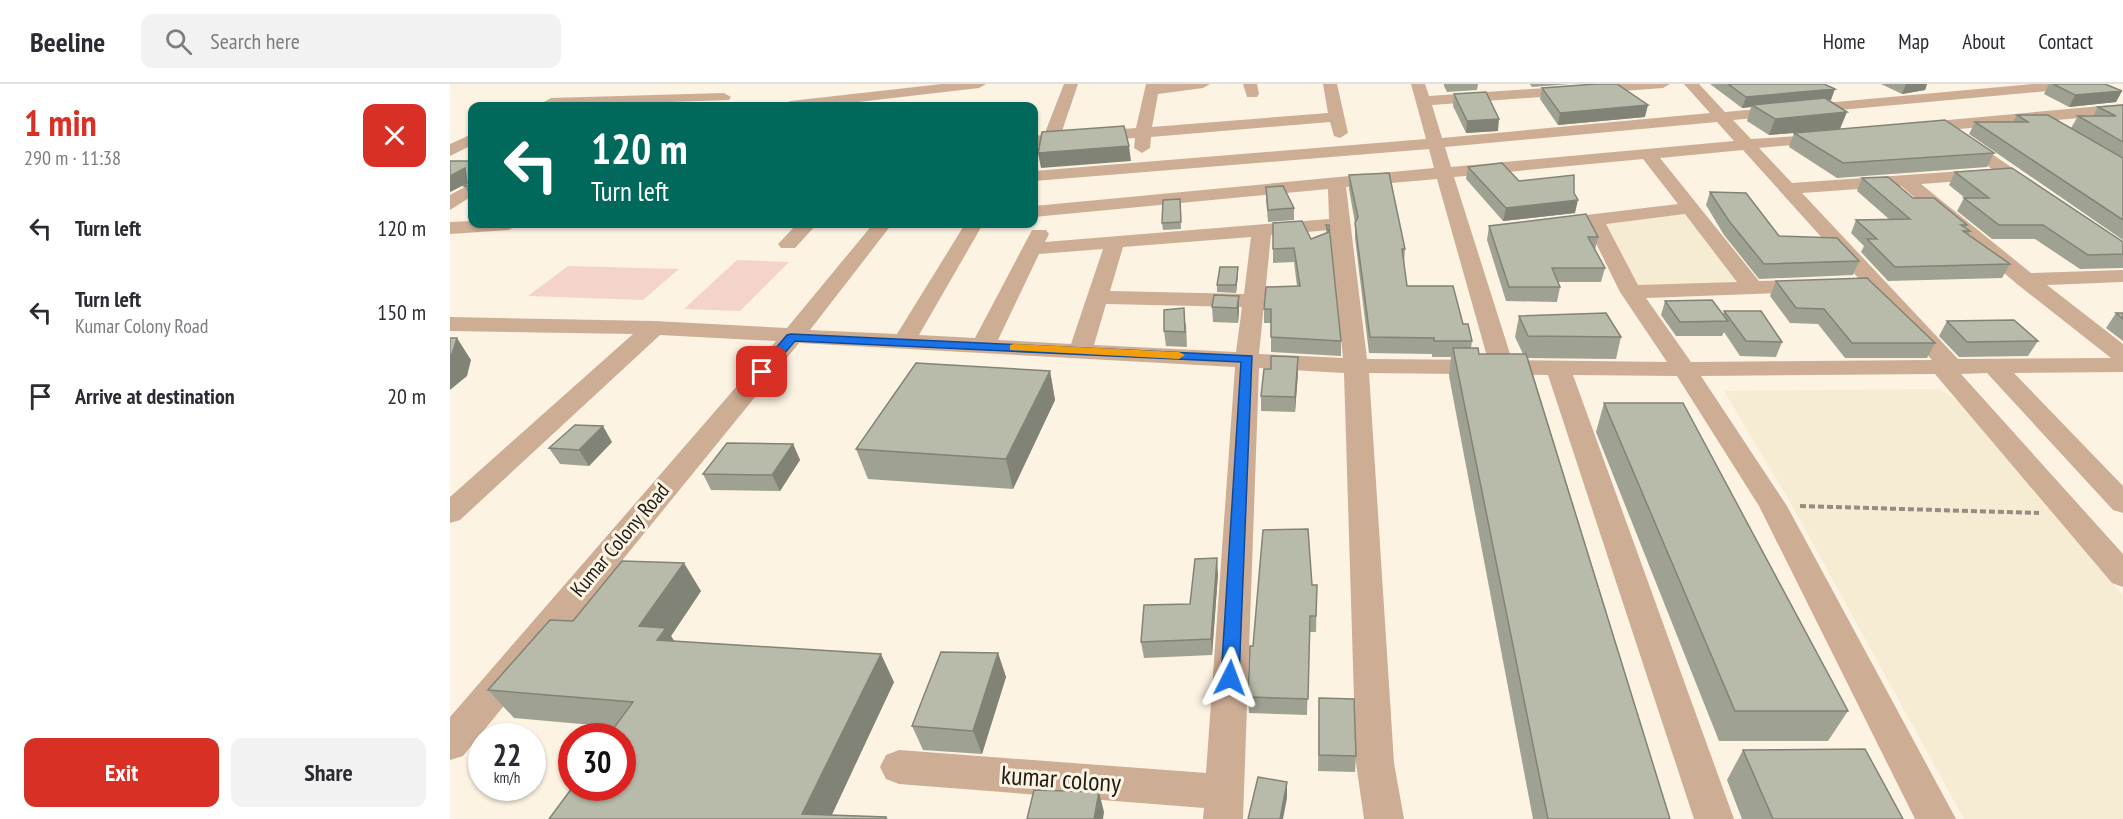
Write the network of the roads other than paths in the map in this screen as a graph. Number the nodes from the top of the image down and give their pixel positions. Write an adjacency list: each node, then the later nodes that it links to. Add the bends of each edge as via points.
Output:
1 (596, 84): 20 (street)
2 (856, 84): 19 (street)
3 (980, 84): 12 (street); 18 (street)
4 (1071, 84): 31 (street)
5 (1203, 84): 11 (street)
6 (1330, 84): 24 (street)
7 (1663, 84): 10 (street)
8 (1691, 84): 25 (street)
9 (2069, 84): 13 (street)
10 (1607, 86): 14 (street)
11 (1153, 87): 28 (street)
12 (911, 88): 19 (street)
13 (1990, 88): 23 (street); 25 (street)
14 (1525, 89): 15 (street)
15 (1421, 92): 34 (street)
16 (724, 96): 21 (street)
17 (789, 99): 19 (street)
18 (971, 99)
19 (851, 100)
20 (551, 102)
21 (590, 102)
22 (2122, 110): 23 (street)
23 (2036, 116): 26 (street); 29 (street)
24 (1336, 117): 28 (street); 37 (street)
25 (1721, 117): 34 (street); 35 (street)
26 (1941, 125): 27 (street); 42 (street)
27 (1896, 130)
28 (1143, 132): 31 (street); 41 (street)
29 (2065, 133)
30 (1838, 135): 35 (street)
31 (1051, 139): 33 (street)
32 (468, 141): 36 (street)
33 (1038, 141)
34 (1437, 143): 37 (street); 43 (street)
35 (1747, 144): 38 (street); 47 (street)
36 (450, 151)
37 (1346, 151): 41 (street)
38 (1649, 155): 43 (street); 51 (street)
39 (468, 159): 40 (street)
40 (450, 161)
41 (1142, 166): 44 (street)
42 (2007, 173): 45 (street); 49 (street)
43 (1446, 174): 46 (street); 64 (street)
44 (1038, 176)
45 (1906, 181): 47 (street); 69 (street)
46 (1337, 184): 52 (street); 54 (street)
47 (1788, 189): 71 (street)
48 (468, 191): 50 (street)
49 (2047, 200)
50 (450, 204)
51 (1690, 208): 53 (street); 73 (street)
52 (1042, 210)
53 (1594, 220): 55 (street); 74 (street)
54 (1339, 224): 62 (street); 86 (street)
55 (1558, 224)
56 (468, 226): 57 (street)
57 (450, 228)
58 (803, 228): 66 (street)
59 (885, 228): 79 (street, Kumar Colony Road)
60 (972, 228): 80 (street)
61 (1037, 228): 67 (street)
62 (1262, 230): 65 (street); 76 (street, kumar colony)
63 (1487, 231): 64 (street)
64 (1463, 234): 87 (street)
65 (1115, 242): 67 (street); 75 (street)
66 (788, 244)
67 (1031, 249): 81 (street)
68 (2123, 276): 69 (street)
69 (2024, 280): 83 (street)
70 (1852, 284): 71 (street)
71 (1875, 284): 89 (street)
72 (1830, 285): 73 (street)
73 (1752, 287): 74 (street)
74 (1631, 292): 91 (street)
75 (1097, 297): 76 (street); 82 (street)
76 (1254, 302): 84 (street, kumar colony)
77 (452, 326): 78 (street)
78 (654, 328): 79 (street); 93 (street)
79 (791, 338): 80 (street); 95 (street, Kumar Colony Road)
80 (903, 343): 81 (street)
81 (983, 346): 82 (street)
82 (1080, 351): 84 (street)
83 (2123, 356)
84 (1247, 358): 86 (street); 97 (street, kumar colony)
85 (2123, 364): 90 (street)
86 (1356, 366): 87 (street); 98 (street, via 1375,764)
87 (1502, 368): 88 (street)
88 (1558, 368): 91 (street); 99 (street)
89 (1947, 368): 90 (street); 91 (street); 94 (street)
90 (1995, 368): 92 (street)
91 (1683, 369): 100 (street, via 1773,506)
92 (2123, 503)
93 (450, 513)
94 (2123, 575)
95 (450, 744)
96 (899, 767): 97 (street, kumar colony)
97 (1223, 805)
98 (1384, 819)
99 (1713, 819)
100 (1936, 819)

